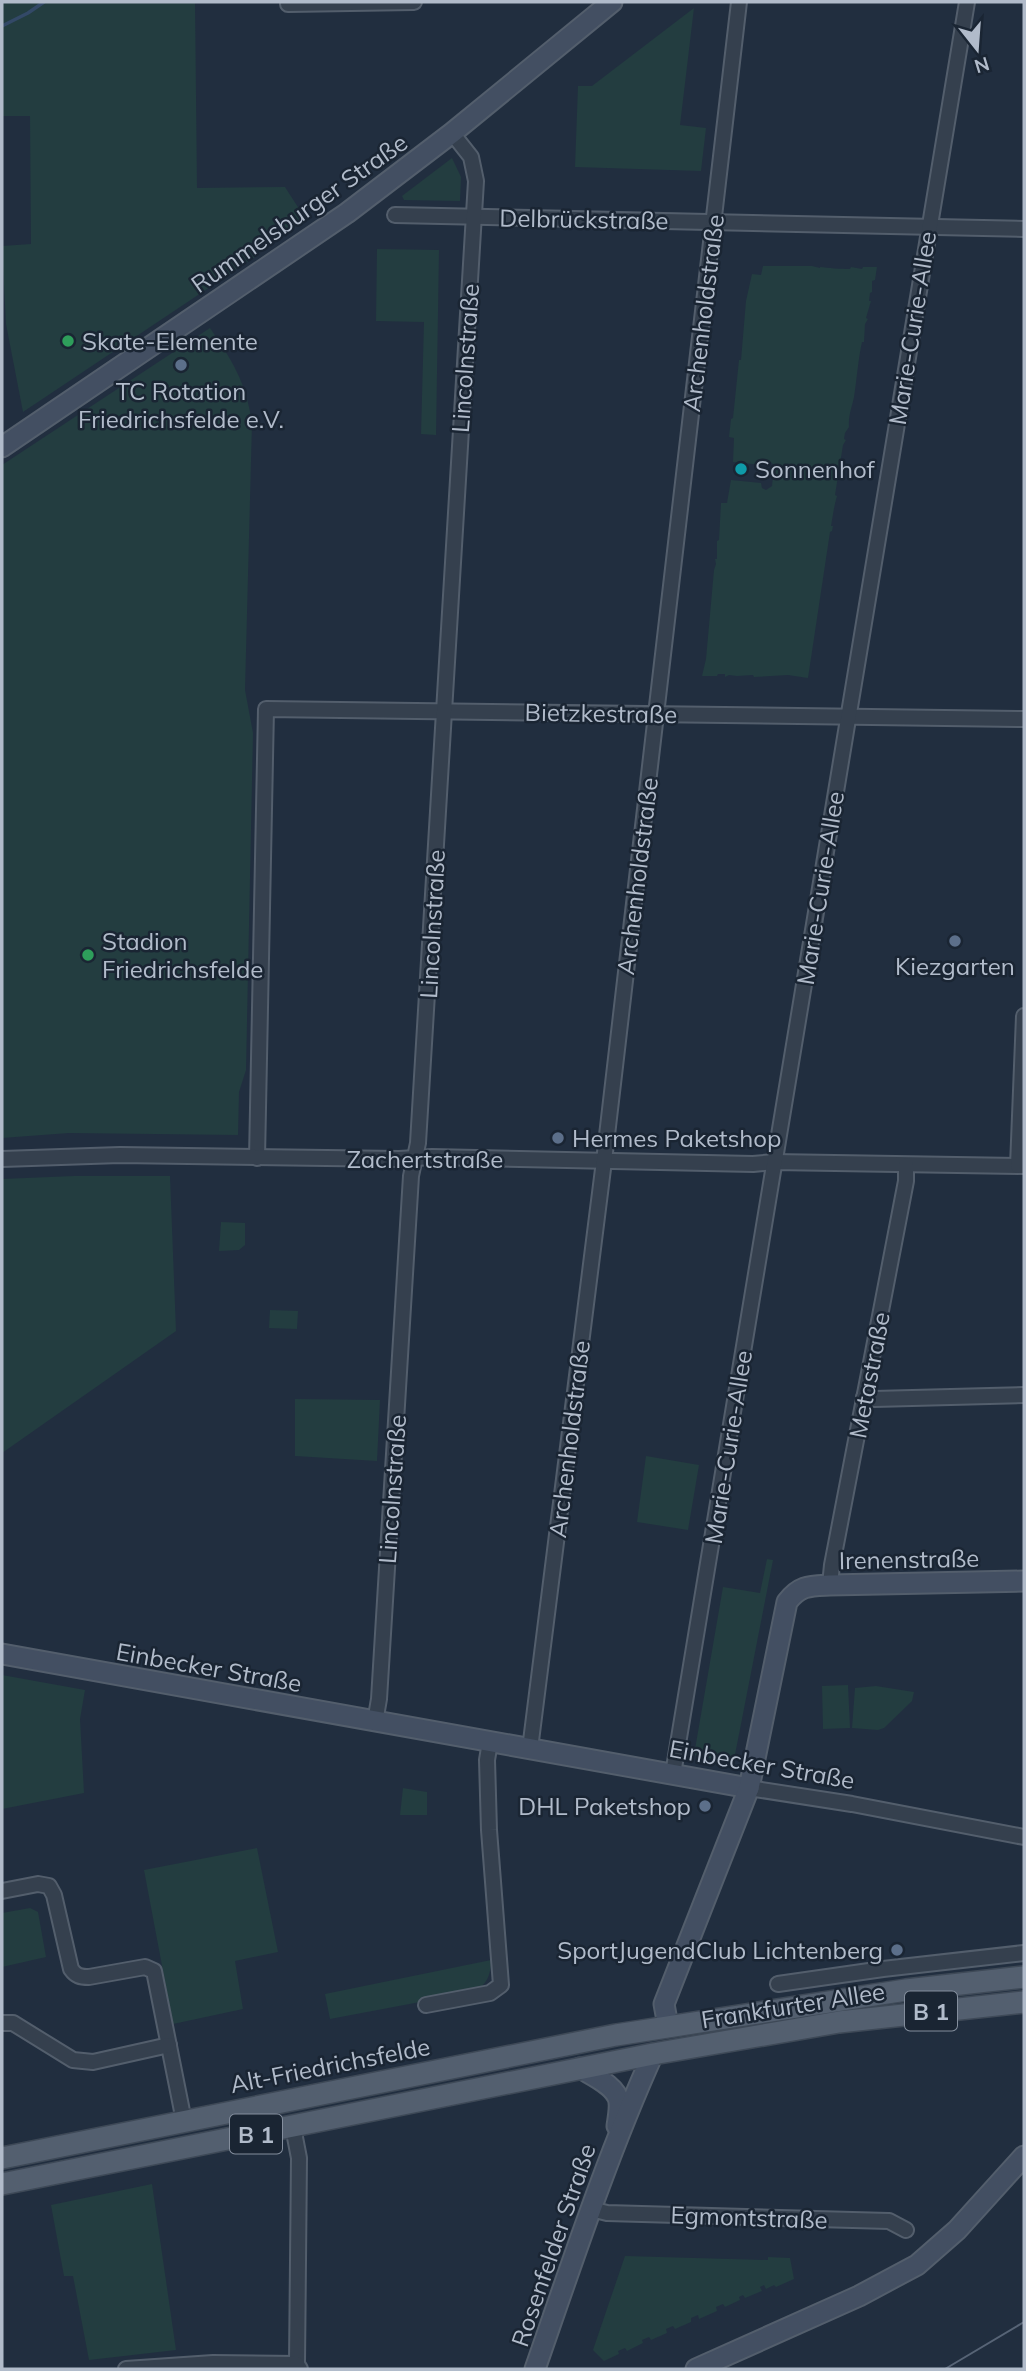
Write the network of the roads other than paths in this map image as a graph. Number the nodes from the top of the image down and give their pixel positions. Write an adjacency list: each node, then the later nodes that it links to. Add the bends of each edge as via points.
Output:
1 (414, 2): 5 (street)
2 (612, 2): 6 (street, Rummelsburger Straße)
3 (739, 2): 9 (street, Archenholdstraße)
4 (967, 2): 10 (street, Marie-Curie-Allee)
5 (288, 4)
6 (452, 133): 8 (street, Lincolnstraße, via 471,157 476,181); 12 (street, Rummelsburger Straße, via 313,238)
7 (395, 215): 8 (street, Delbrückstraße)
8 (474, 217): 9 (street, Delbrückstraße); 13 (street, Lincolnstraße)
9 (714, 222): 10 (street, Delbrückstraße); 14 (street, Archenholdstraße)
10 (929, 228): 11 (street, Delbrückstraße); 15 (street, Marie-Curie-Allee)
11 (1024, 229)
12 (2, 447)
13 (444, 711): 14 (street, Bietzkestraße); 18 (street, Bietzkestraße, via 267,709); 19 (street, Lincolnstraße)
14 (656, 713): 15 (street, Bietzkestraße); 21 (street, Archenholdstraße)
15 (848, 716): 16 (street, Bietzkestraße); 22 (street, Marie-Curie-Allee)
16 (1024, 719)
17 (1024, 1016): 24 (street)
18 (257, 1158): 19 (street, Zachertstraße); 20 (street, Zachertstraße, via 116,1155)
19 (415, 1158): 21 (street, Zachertstraße); 30 (street, Lincolnstraße)
20 (2, 1159)
21 (604, 1161): 22 (street, Zachertstraße); 32 (street, Archenholdstraße)
22 (774, 1162): 23 (street, Zachertstraße); 33 (street, Marie-Curie-Allee)
23 (906, 1165): 24 (street, Zachertstraße); 26 (street, Metastraße)
24 (1021, 1166)
25 (1024, 1395): 26 (street)
26 (864, 1397): 28 (street, Metastraße)
27 (1024, 1581): 28 (street, Irenenstraße)
28 (830, 1585): 34 (street, Irenenstraße, via 796,1590 787,1602)
29 (2, 1654): 30 (street, Einbecker Straße)
30 (375, 1722): 31 (street, Einbecker Straße)
31 (490, 1742): 32 (street, Einbecker Straße); 41 (street, via 489,1830 501,1985 490,1993)
32 (530, 1749): 33 (street, Einbecker Straße)
33 (673, 1774): 34 (street, Einbecker Straße)
34 (749, 1788): 35 (street, Einbecker Straße); 43 (street, via 664,2004)
35 (1024, 1837)
36 (2, 1891): 44 (street, via 49,1886 75,1974 89,1977 145,1967 154,1971)
37 (1024, 1953): 39 (street, Frankfurter Allee)
38 (1024, 1977): 43 (main road, Frankfurter Allee / B 1)
39 (778, 1984)
40 (1024, 2002): 45 (main road, Frankfurter Allee / B 1, via 801,2028)
41 (426, 2005)
42 (2, 2023): 44 (street, via 13,2024 74,2060 93,2062)
43 (668, 2026): 47 (main road, Alt-Friedrichsfelde / B 1)
44 (169, 2045): 47 (street)
45 (653, 2053): 46 (main road, B 1); 49 (street, Rosenfelder Straße)
46 (580, 2068): 48 (main road, B 1); 49 (street, Rosenfelder Straße, via 616,2095)
47 (184, 2121): 51 (main road, Alt-Friedrichsfelde / B 1)
48 (293, 2127): 52 (main road, B 1); 55 (street, via 299,2158)
49 (617, 2137): 53 (street, Rosenfelder Straße)
50 (1024, 2156): 58 (street, via 957,2230 917,2266)
51 (2, 2158)
52 (2, 2184)
53 (590, 2209): 54 (street, Egmontstraße, via 601,2213 889,2221); 57 (street, Rosenfelder Straße)
54 (906, 2230)
55 (299, 2367): 56 (street, via 213,2362)
56 (126, 2369)
57 (535, 2369)
58 (696, 2369)

